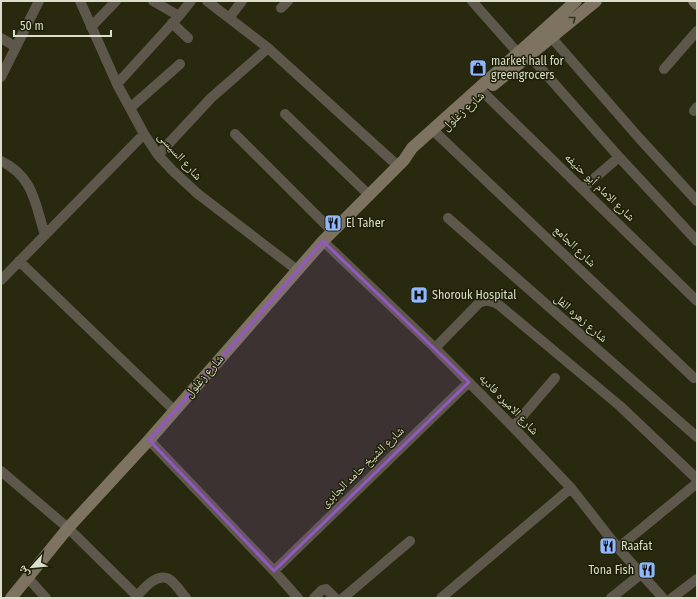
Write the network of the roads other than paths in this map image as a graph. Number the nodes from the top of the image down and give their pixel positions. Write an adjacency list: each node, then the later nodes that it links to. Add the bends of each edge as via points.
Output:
1 (39, 1): 20 (street)
2 (80, 1): 15 (street, شارع السيسى)
3 (116, 1): 15 (street)
4 (154, 1): 14 (street)
5 (191, 1): 14 (street)
6 (207, 1): 13 (street)
7 (242, 1): 13 (street)
8 (472, 1): 22 (street)
9 (576, 1): 22 (street, شارع زغلول)
10 (596, 1): 17 (street, شارع زغلول, one-way to 10)
11 (694, 1): 12 (street)
12 (697, 4)
13 (229, 18): 21 (street)
14 (175, 19): 19 (street); 26 (street)
15 (91, 27): 26 (street, شارع السيسى)
16 (697, 31): 24 (street)
17 (550, 37): 22 (street, شارع زغلول); 39 (street)
18 (1, 38): 20 (street)
19 (188, 38)
20 (16, 47): 25 (street)
21 (268, 48): 33 (street, via 211,98); 36 (street)
22 (523, 53): 27 (street, شارع زغلول); 34 (street); 36 (street, شارع زغلول, via 412,148)
23 (180, 64): 28 (street)
24 (664, 69)
25 (1, 77)
26 (117, 84): 28 (street, شارع السيسى)
27 (484, 93): 32 (street, شارع زغلول); 37 (street, شارع الامام أبو حنيفه)
28 (130, 108): 30 (street, شارع السيسى)
29 (285, 114): 38 (street)
30 (144, 134): 33 (street, شارع السيسى); 42 (street)
31 (235, 134): 41 (street)
32 (437, 134): 36 (street, شارع زغلول); 51 (street, شارع الجامع)
33 (158, 155): 46 (street, شارع السيسى, via 198,194)
34 (619, 157): 37 (street); 44 (street)
35 (1, 161): 42 (street, via 15,169 28,183)
36 (401, 163): 38 (street, شارع زغلول)
37 (583, 188): 48 (street, شارع الامام أبو حنيفه)
38 (369, 195): 41 (street, شارع زغلول)
39 (697, 201)
40 (448, 218): 55 (street, شارع زهره الفل)
41 (333, 232): 43 (street, شارع زغلول)
42 (45, 235): 45 (street)
43 (323, 241): 46 (street, شارع زغلول); 49 (street, شارع الاميره فاديه)
44 (697, 241)
45 (19, 261): 47 (street); 53 (street)
46 (297, 270): 53 (street, شارع زغلول)
47 (1, 280)
48 (697, 301)
49 (434, 348): 52 (street, شارع الاميره فاديه); 58 (street, via 479,303 493,301 620,406)
50 (555, 378): 54 (street)
51 (694, 378)
52 (469, 382): 54 (street, شارع الاميره فاديه); 64 (street, شارع الشيخ حامد الجابرى)
53 (175, 411): 56 (street, شارع زغلول)
54 (513, 426): 60 (street, شارع الاميره فاديه)
55 (697, 437)
56 (150, 440): 61 (street, شارع زغلول); 64 (street)
57 (1, 471): 61 (street)
58 (697, 479)
59 (697, 483): 63 (street)
60 (571, 488): 63 (street, شارع الاميره فاديه); 76 (street)
61 (68, 528): 66 (street, شارع زغلول); 68 (street)
62 (410, 542): 75 (street)
63 (618, 548): 65 (street, شارع الاميره فاديه)
64 (274, 571): 72 (street)
65 (642, 574): 77 (street); 78 (street, شارع الاميره فاديه)
66 (28, 578): 69 (street, شارع زغلول); 70 (street)
67 (697, 579): 79 (street)
68 (136, 597): 71 (street, via 157,578 164,578 170,580)
69 (11, 598)
70 (46, 598)
71 (186, 598)
72 (298, 598)
73 (314, 598): 74 (street, via 326,589)
74 (335, 598)
75 (343, 598)
76 (441, 598)
77 (611, 598)
78 (663, 598)
79 (672, 598)

